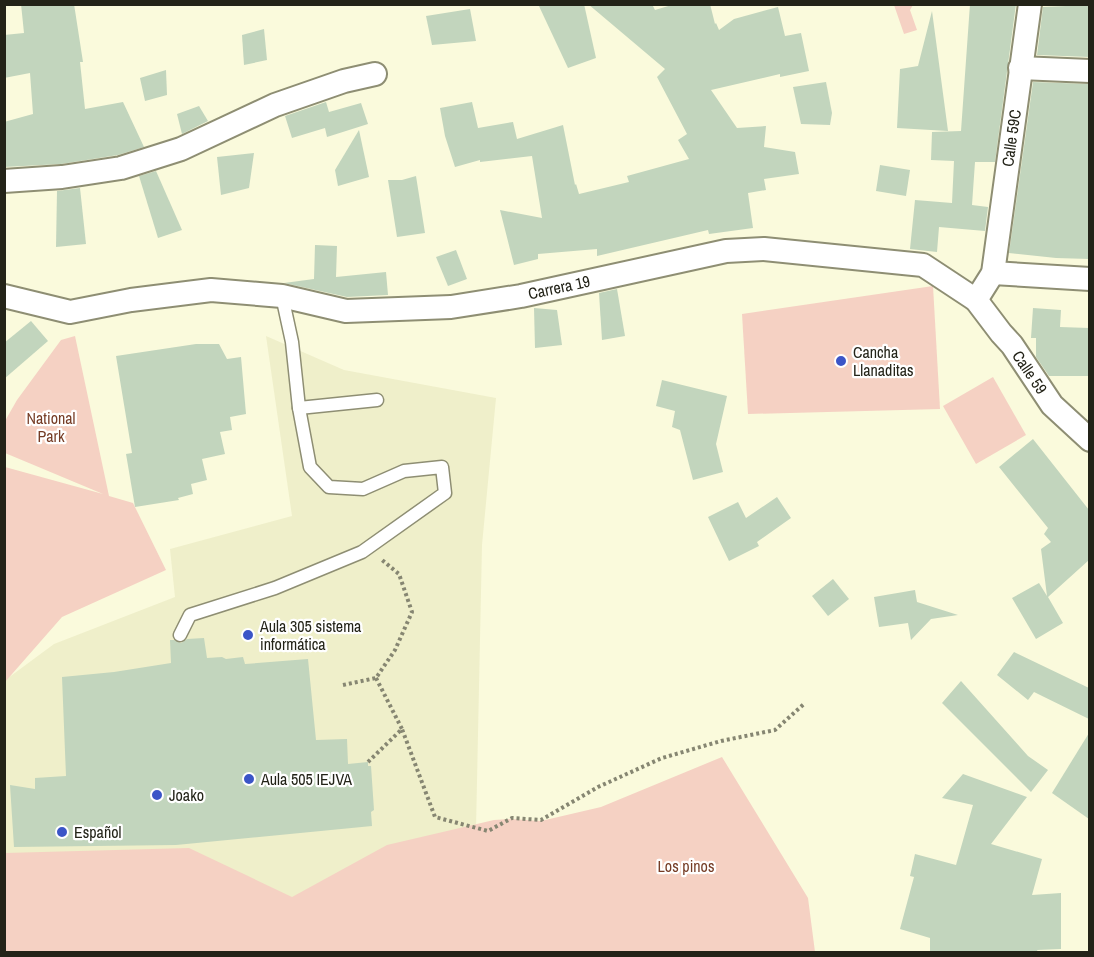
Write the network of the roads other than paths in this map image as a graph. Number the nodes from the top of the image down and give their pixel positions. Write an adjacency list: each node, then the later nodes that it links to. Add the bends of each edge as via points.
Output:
1 (1030, 4): 2 (street, Calle 59C)
2 (1020, 68): 3 (street); 6 (street, Calle 59C)
3 (1089, 71)
4 (375, 74): 5 (street, via 275,105 181,149 121,168)
5 (4, 181)
6 (993, 273): 7 (street); 10 (street)
7 (1089, 279)
8 (4, 296): 9 (street, Carrera 19, via 70,312 211,290)
9 (282, 296): 10 (street, Carrera 19, via 345,310 451,307 521,296 726,251 764,249 923,265); 12 (lane)
10 (976, 300): 13 (street, Calle 59, via 1052,405)
11 (377, 400): 12 (lane)
12 (299, 408): 14 (lane, via 310,467 329,487 363,489 404,471 442,467 445,493 362,552 275,588 190,615)
13 (1089, 440)
14 (180, 635)

